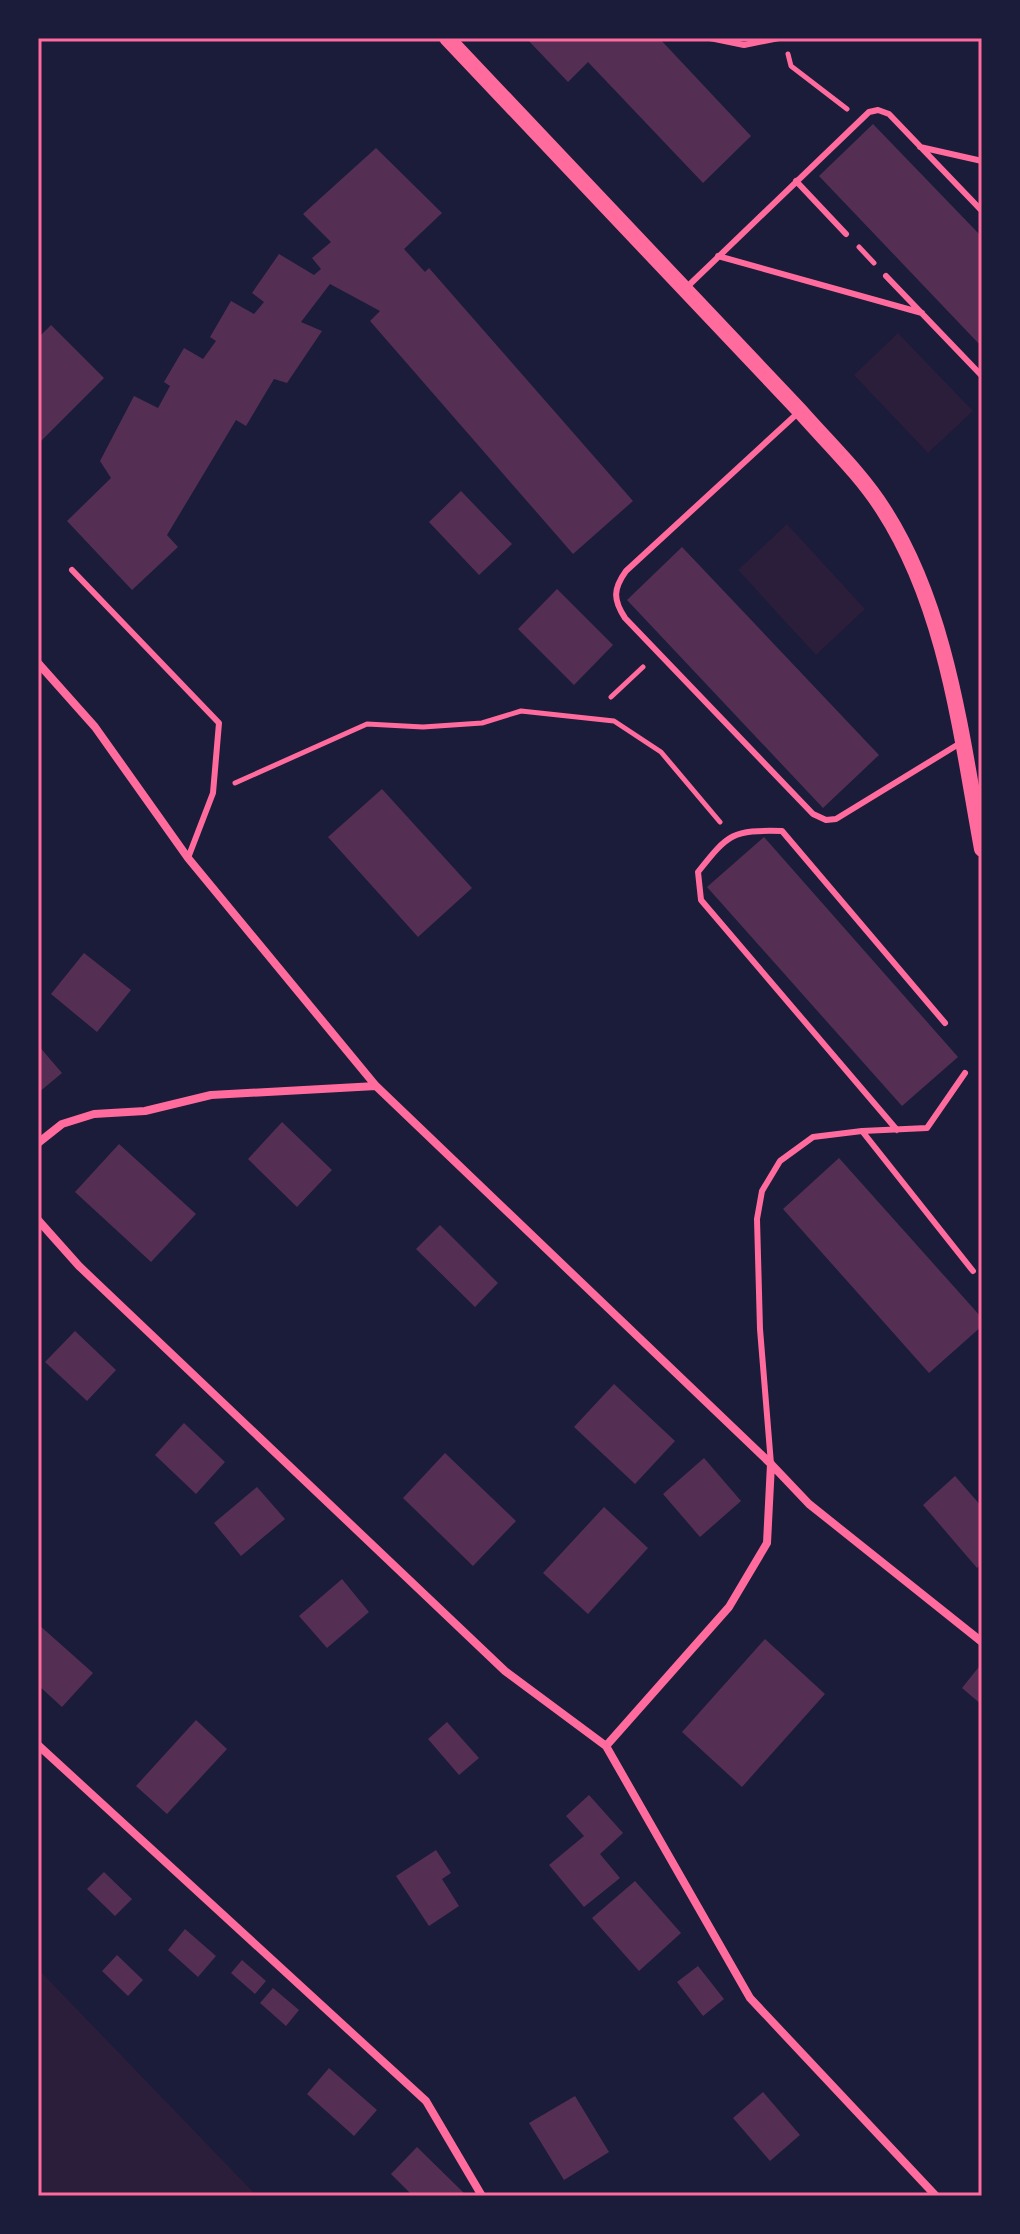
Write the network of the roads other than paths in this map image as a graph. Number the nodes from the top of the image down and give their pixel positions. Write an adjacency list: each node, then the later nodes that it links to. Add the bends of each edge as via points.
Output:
1 (447, 38): 11 (main road)
2 (710, 38): 3 (lane, via 744,45)
3 (779, 38)
4 (920, 147): 5 (lane); 6 (lane, via 889,114 869,112); 7 (lane)
5 (982, 161)
6 (796, 181): 8 (lane); 9 (lane)
7 (982, 211)
8 (846, 234)
9 (718, 256): 11 (lane); 12 (lane)
10 (886, 276): 12 (lane)
11 (685, 290): 14 (main road)
12 (922, 313): 13 (lane)
13 (982, 376)
14 (800, 411): 17 (main road, via 871,492 914,567 944,658); 17 (lane, via 626,571 616,584 615,603 813,814 826,820 836,819)
15 (72, 570): 19 (lane, via 219,723 213,793)
16 (38, 663): 19 (street, via 95,727)
17 (962, 742): 18 (main road)
18 (982, 849)
19 (188, 858): 22 (street)
20 (945, 1023): 23 (lane, via 782,831 747,830 724,839 698,872 701,900)
21 (965, 1073): 23 (lane, via 927,1128)
22 (376, 1086): 25 (street, via 211,1095 145,1111 94,1114 62,1124); 28 (street)
23 (897, 1130): 24 (lane)
24 (862, 1131): 27 (lane); 28 (lane, via 813,1137 780,1161 762,1191 757,1219 760,1329)
25 (38, 1143)
26 (38, 1220): 31 (street, via 79,1266 505,1671)
27 (973, 1271)
28 (771, 1464): 29 (street, via 809,1504); 31 (street, via 767,1543 729,1607)
29 (982, 1642)
30 (38, 1745): 32 (street, via 426,2101)
31 (606, 1746): 33 (street, via 750,1998)
32 (482, 2196)
33 (936, 2196)

